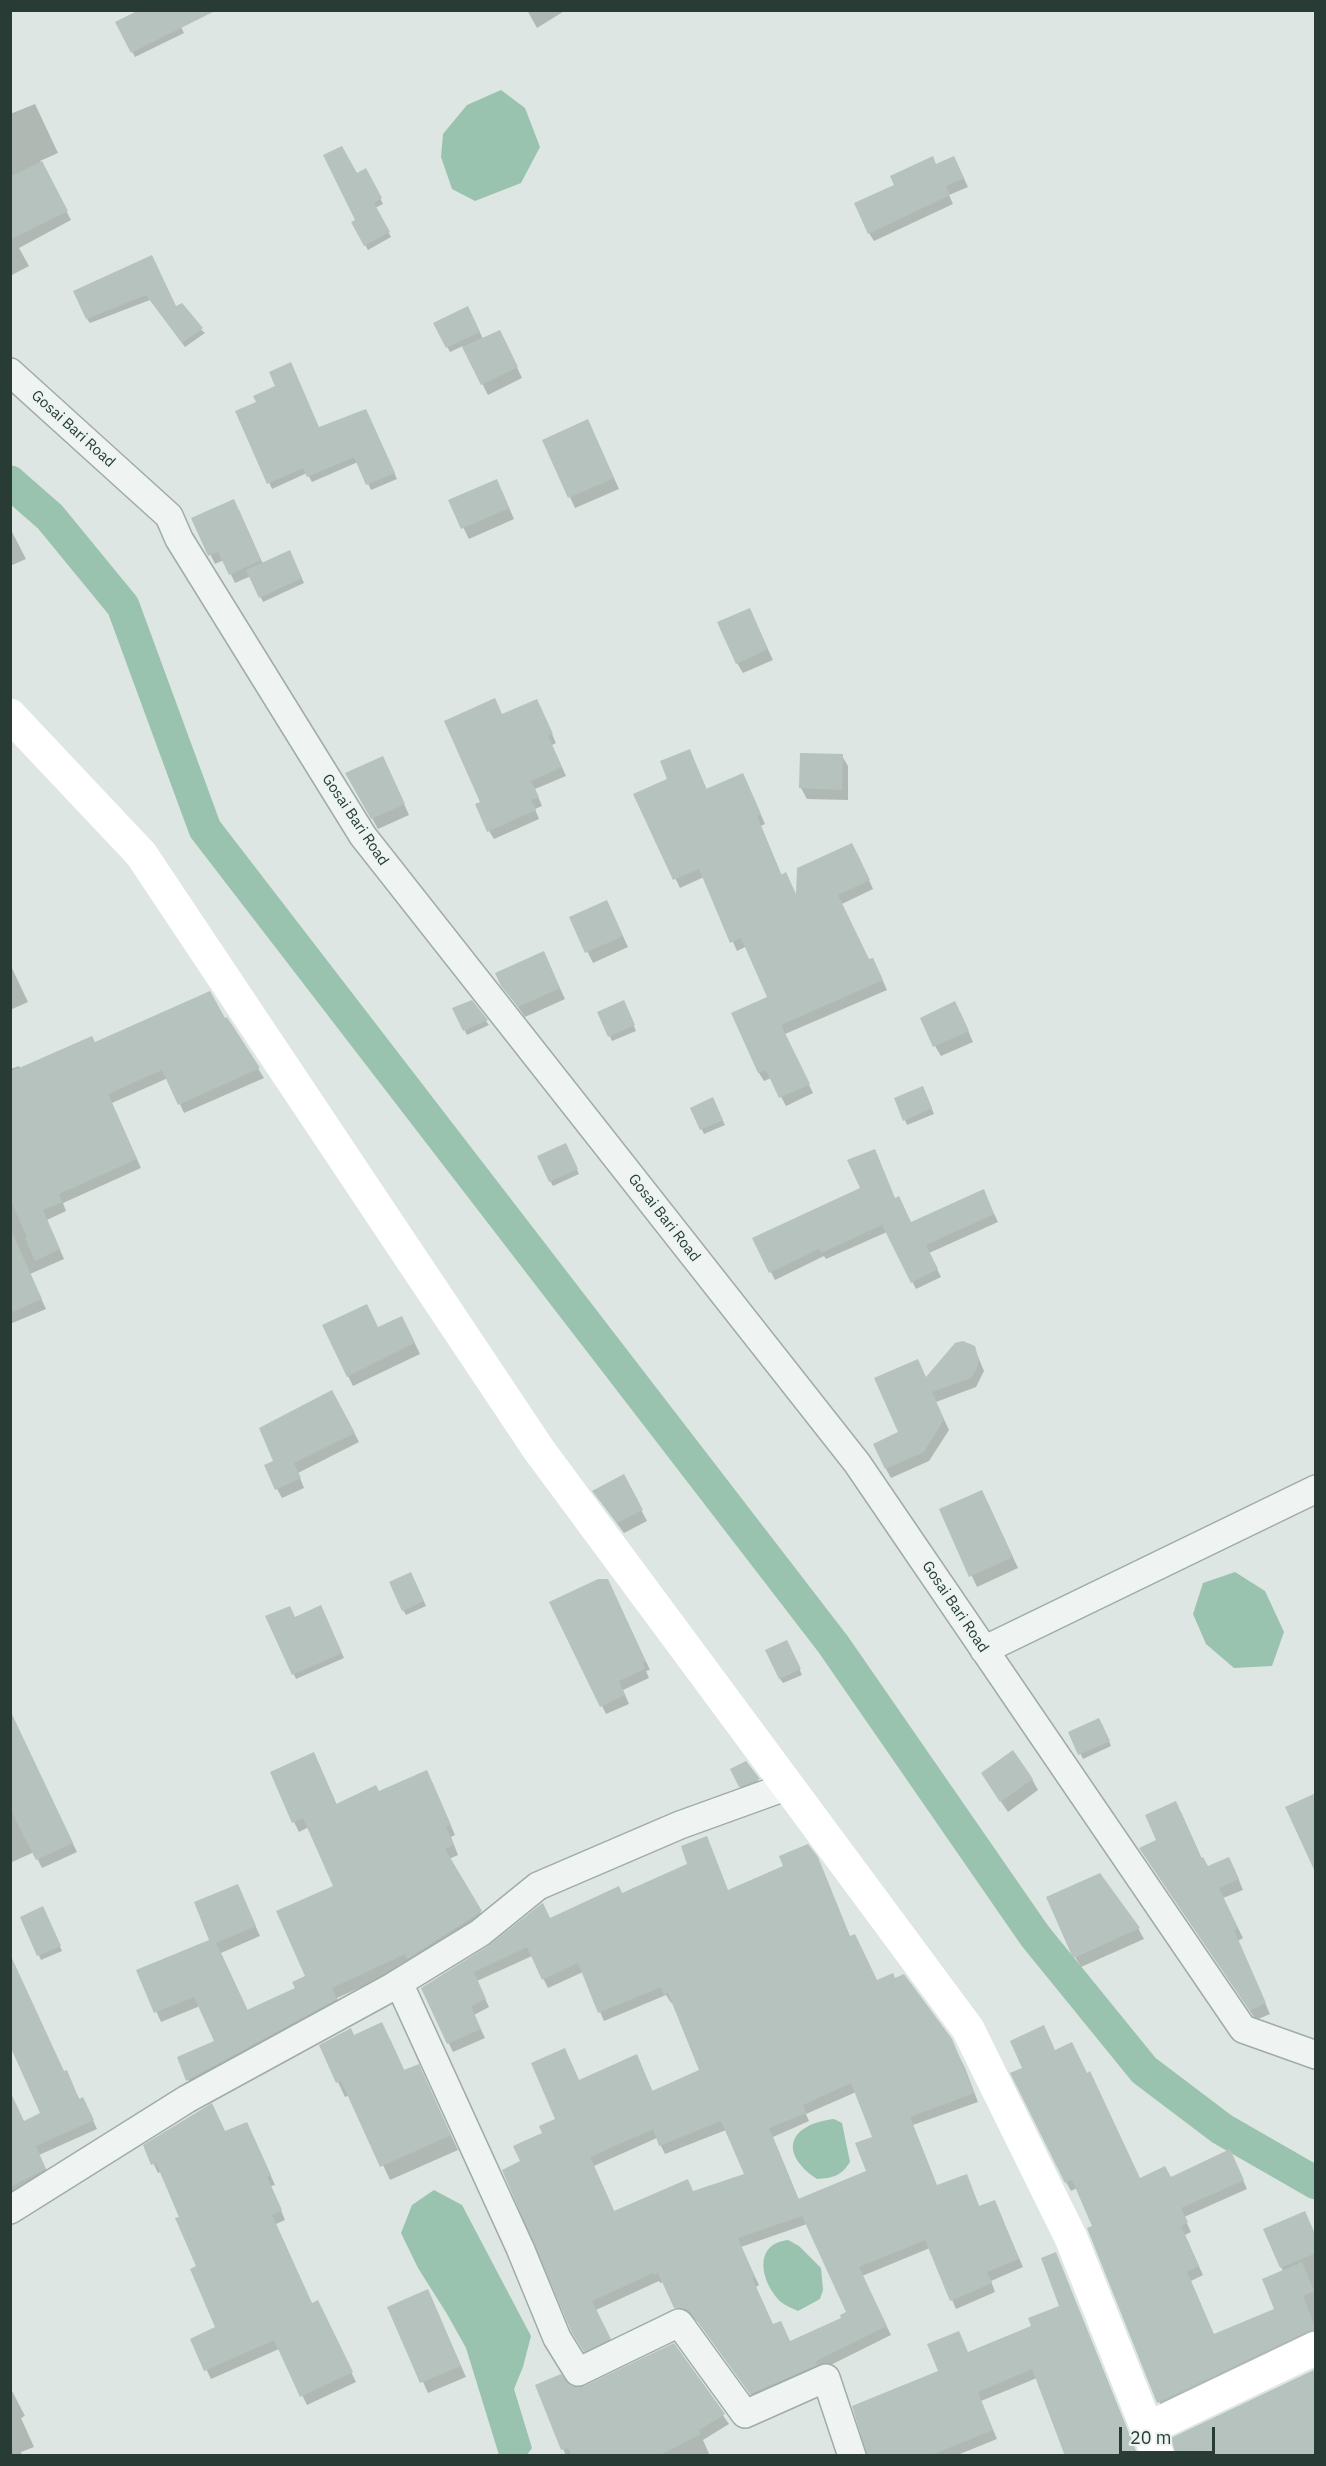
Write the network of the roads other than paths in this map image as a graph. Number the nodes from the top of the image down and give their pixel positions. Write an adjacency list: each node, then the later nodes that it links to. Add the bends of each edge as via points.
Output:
1 (10, 372): 4 (street, Gosai Bari Road, via 169,516 179,539 363,836 857,1463)
2 (10, 715): 5 (street, via 141,854 540,1450)
3 (1316, 1489): 4 (street)
4 (984, 1650): 7 (street, Gosai Bari Road, via 1243,2030)
5 (788, 1786): 6 (street, via 680,1825 538,1886 480,1933); 10 (street, via 968,2029 1071,2238)
6 (399, 1983): 8 (street, via 187,2099); 11 (street, via 557,2338 578,2372 679,2323 745,2414 826,2378)
7 (1316, 2055)
8 (10, 2210)
9 (1316, 2348): 10 (street)
10 (1153, 2442)
11 (852, 2456)

